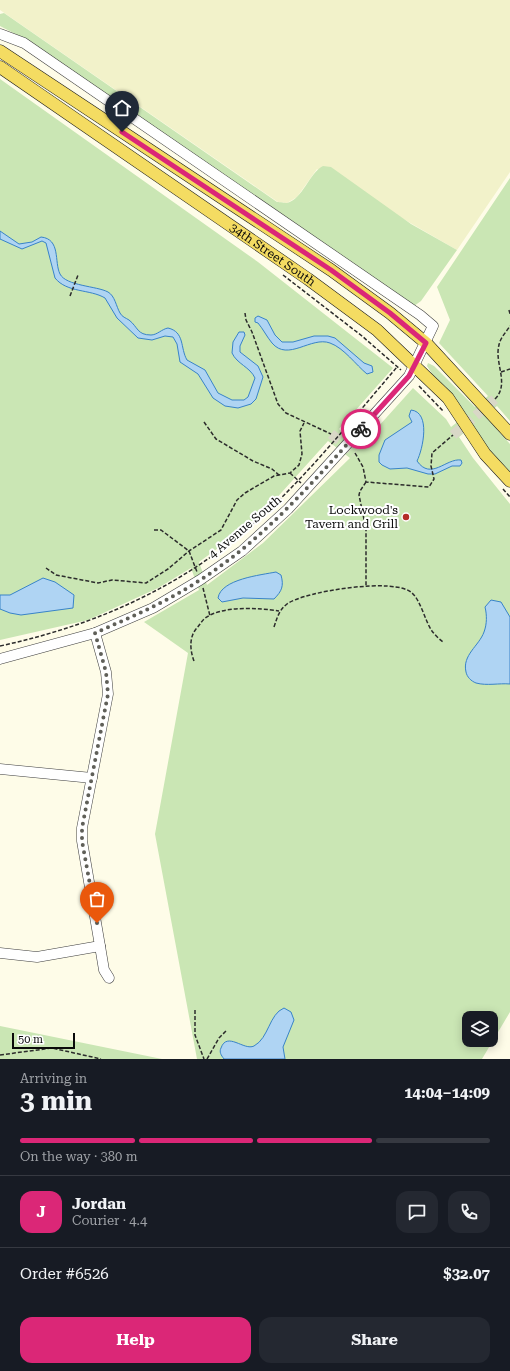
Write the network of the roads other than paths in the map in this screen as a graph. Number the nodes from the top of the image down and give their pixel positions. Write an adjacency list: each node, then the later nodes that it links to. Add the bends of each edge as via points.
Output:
1 (0, 34): 4 (street, 4 Avenue South, via 24,43 420,315 434,326)
2 (0, 51): 4 (main road, 34th Street South, via 331,270)
3 (0, 67): 5 (main road, 34th Street South, via 308,279 377,330)
4 (426, 343): 5 (street, 4 Avenue South); 6 (main road, 34th Street South)
5 (415, 365): 7 (main road, 34th Street South, via 448,398); 8 (street, 4 Avenue South, via 409,376 288,509 242,550 200,580 153,608)
6 (510, 434)
7 (506, 484)
8 (95, 633): 9 (street, 4 Avenue South); 11 (street, via 106,672 108,694)
9 (0, 659)
10 (0, 769): 11 (street)
11 (92, 778): 12 (street, via 82,828 82,841)
12 (100, 946): 13 (street, via 37,957); 14 (street, via 104,970)
13 (0, 953)
14 (109, 978)

